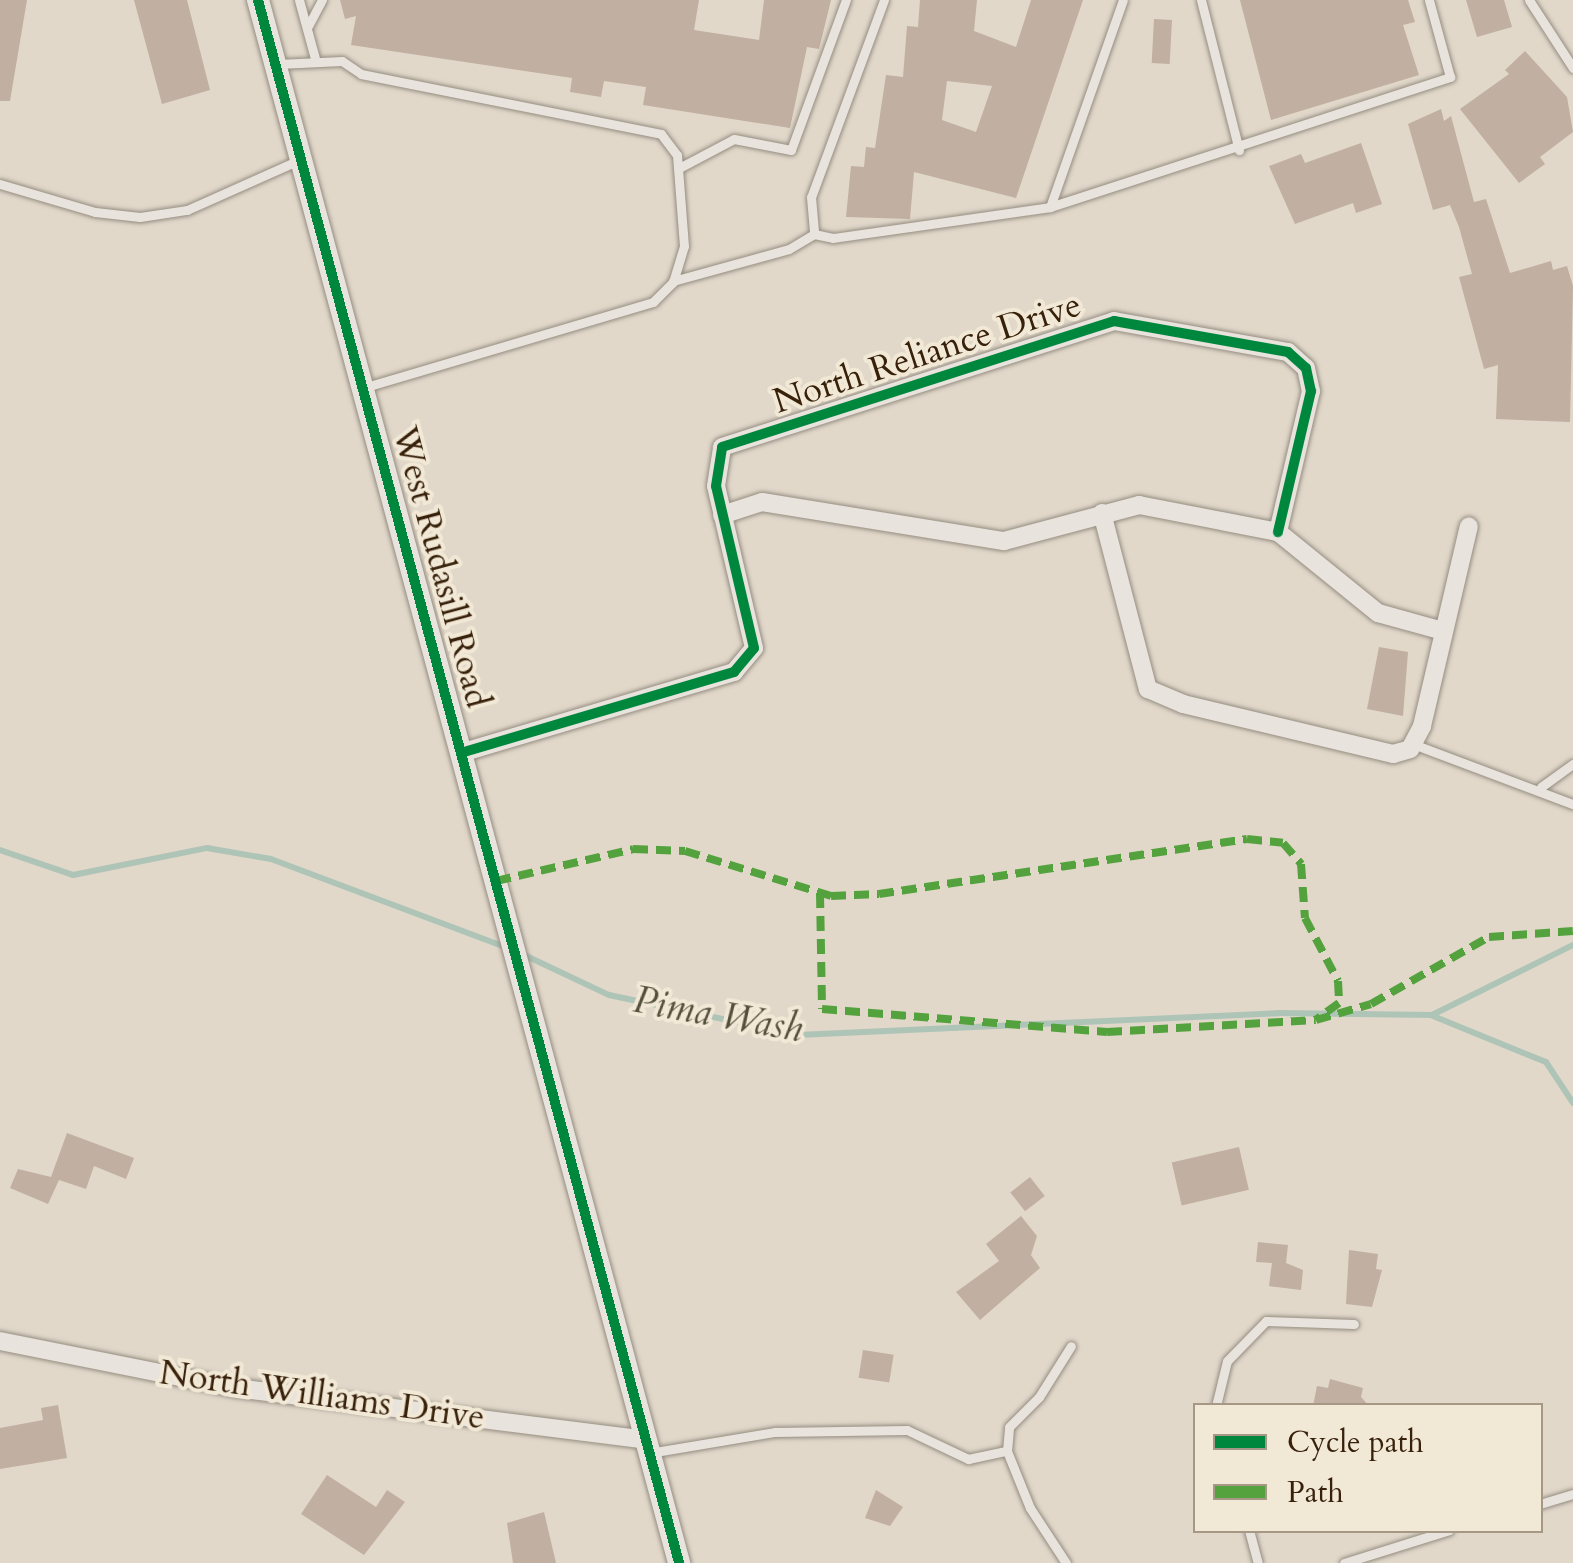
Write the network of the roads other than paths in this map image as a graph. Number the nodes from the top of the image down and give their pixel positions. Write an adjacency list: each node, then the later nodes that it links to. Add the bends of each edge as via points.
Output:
1 (258, 0): 12 (street, West Rudasill Road)
2 (299, 0): 10 (lane)
3 (322, 0): 10 (lane)
4 (846, 0): 16 (lane, via 791,150 734,139)
5 (884, 0): 19 (lane, via 811,197)
6 (1124, 0): 18 (lane)
7 (1201, 0): 14 (lane)
8 (1429, 0): 14 (lane, via 1450,77)
9 (1529, 0): 13 (lane)
10 (307, 29): 11 (lane)
11 (316, 62): 12 (lane); 16 (lane, via 342,61 361,74 661,134)
12 (276, 64): 15 (street, West Rudasill Road)
13 (1573, 68)
14 (1239, 150): 18 (lane)
15 (298, 161): 17 (lane, via 187,210 140,217 95,212); 21 (street, West Rudasill Road)
16 (679, 168): 20 (lane, via 684,246)
17 (0, 184)
18 (1050, 207): 19 (lane, via 833,238)
19 (814, 234): 20 (lane, via 789,250)
20 (673, 281): 21 (lane, via 653,302)
21 (363, 388): 28 (street, West Rudasill Road)
22 (1102, 513): 23 (street, via 1004,541 762,502); 25 (street, via 1139,505); 27 (street, via 1148,689 1183,704 1393,754)
23 (722, 516): 25 (street, North Reliance Drive, via 716,486 722,448 1114,321 1288,352 1306,368 1311,392); 28 (street, via 754,648 734,672)
24 (1470, 526): 26 (street)
25 (1278, 532): 26 (street, via 1378,613)
26 (1443, 631): 27 (street)
27 (1412, 744): 30 (lane)
28 (464, 752): 36 (street, West Rudasill Road)
29 (1573, 764): 30 (lane)
30 (1541, 787): 31 (lane)
31 (1573, 804)
32 (1354, 1324): 35 (lane, via 1266,1321 1227,1360)
33 (0, 1340): 36 (street, North Williams Drive, via 236,1388)
34 (1070, 1346): 37 (lane, via 1039,1397 1009,1427)
35 (1217, 1403)
36 (646, 1447): 37 (lane, via 775,1432 907,1430 968,1459); 42 (street, West Rudasill Road)
37 (1007, 1451): 43 (lane, via 1030,1508)
38 (1573, 1494): 39 (lane)
39 (1543, 1503)
40 (1250, 1533): 44 (lane)
41 (1439, 1533): 45 (lane)
42 (679, 1563)
43 (1066, 1563)
44 (1258, 1563)
45 (1344, 1563)

